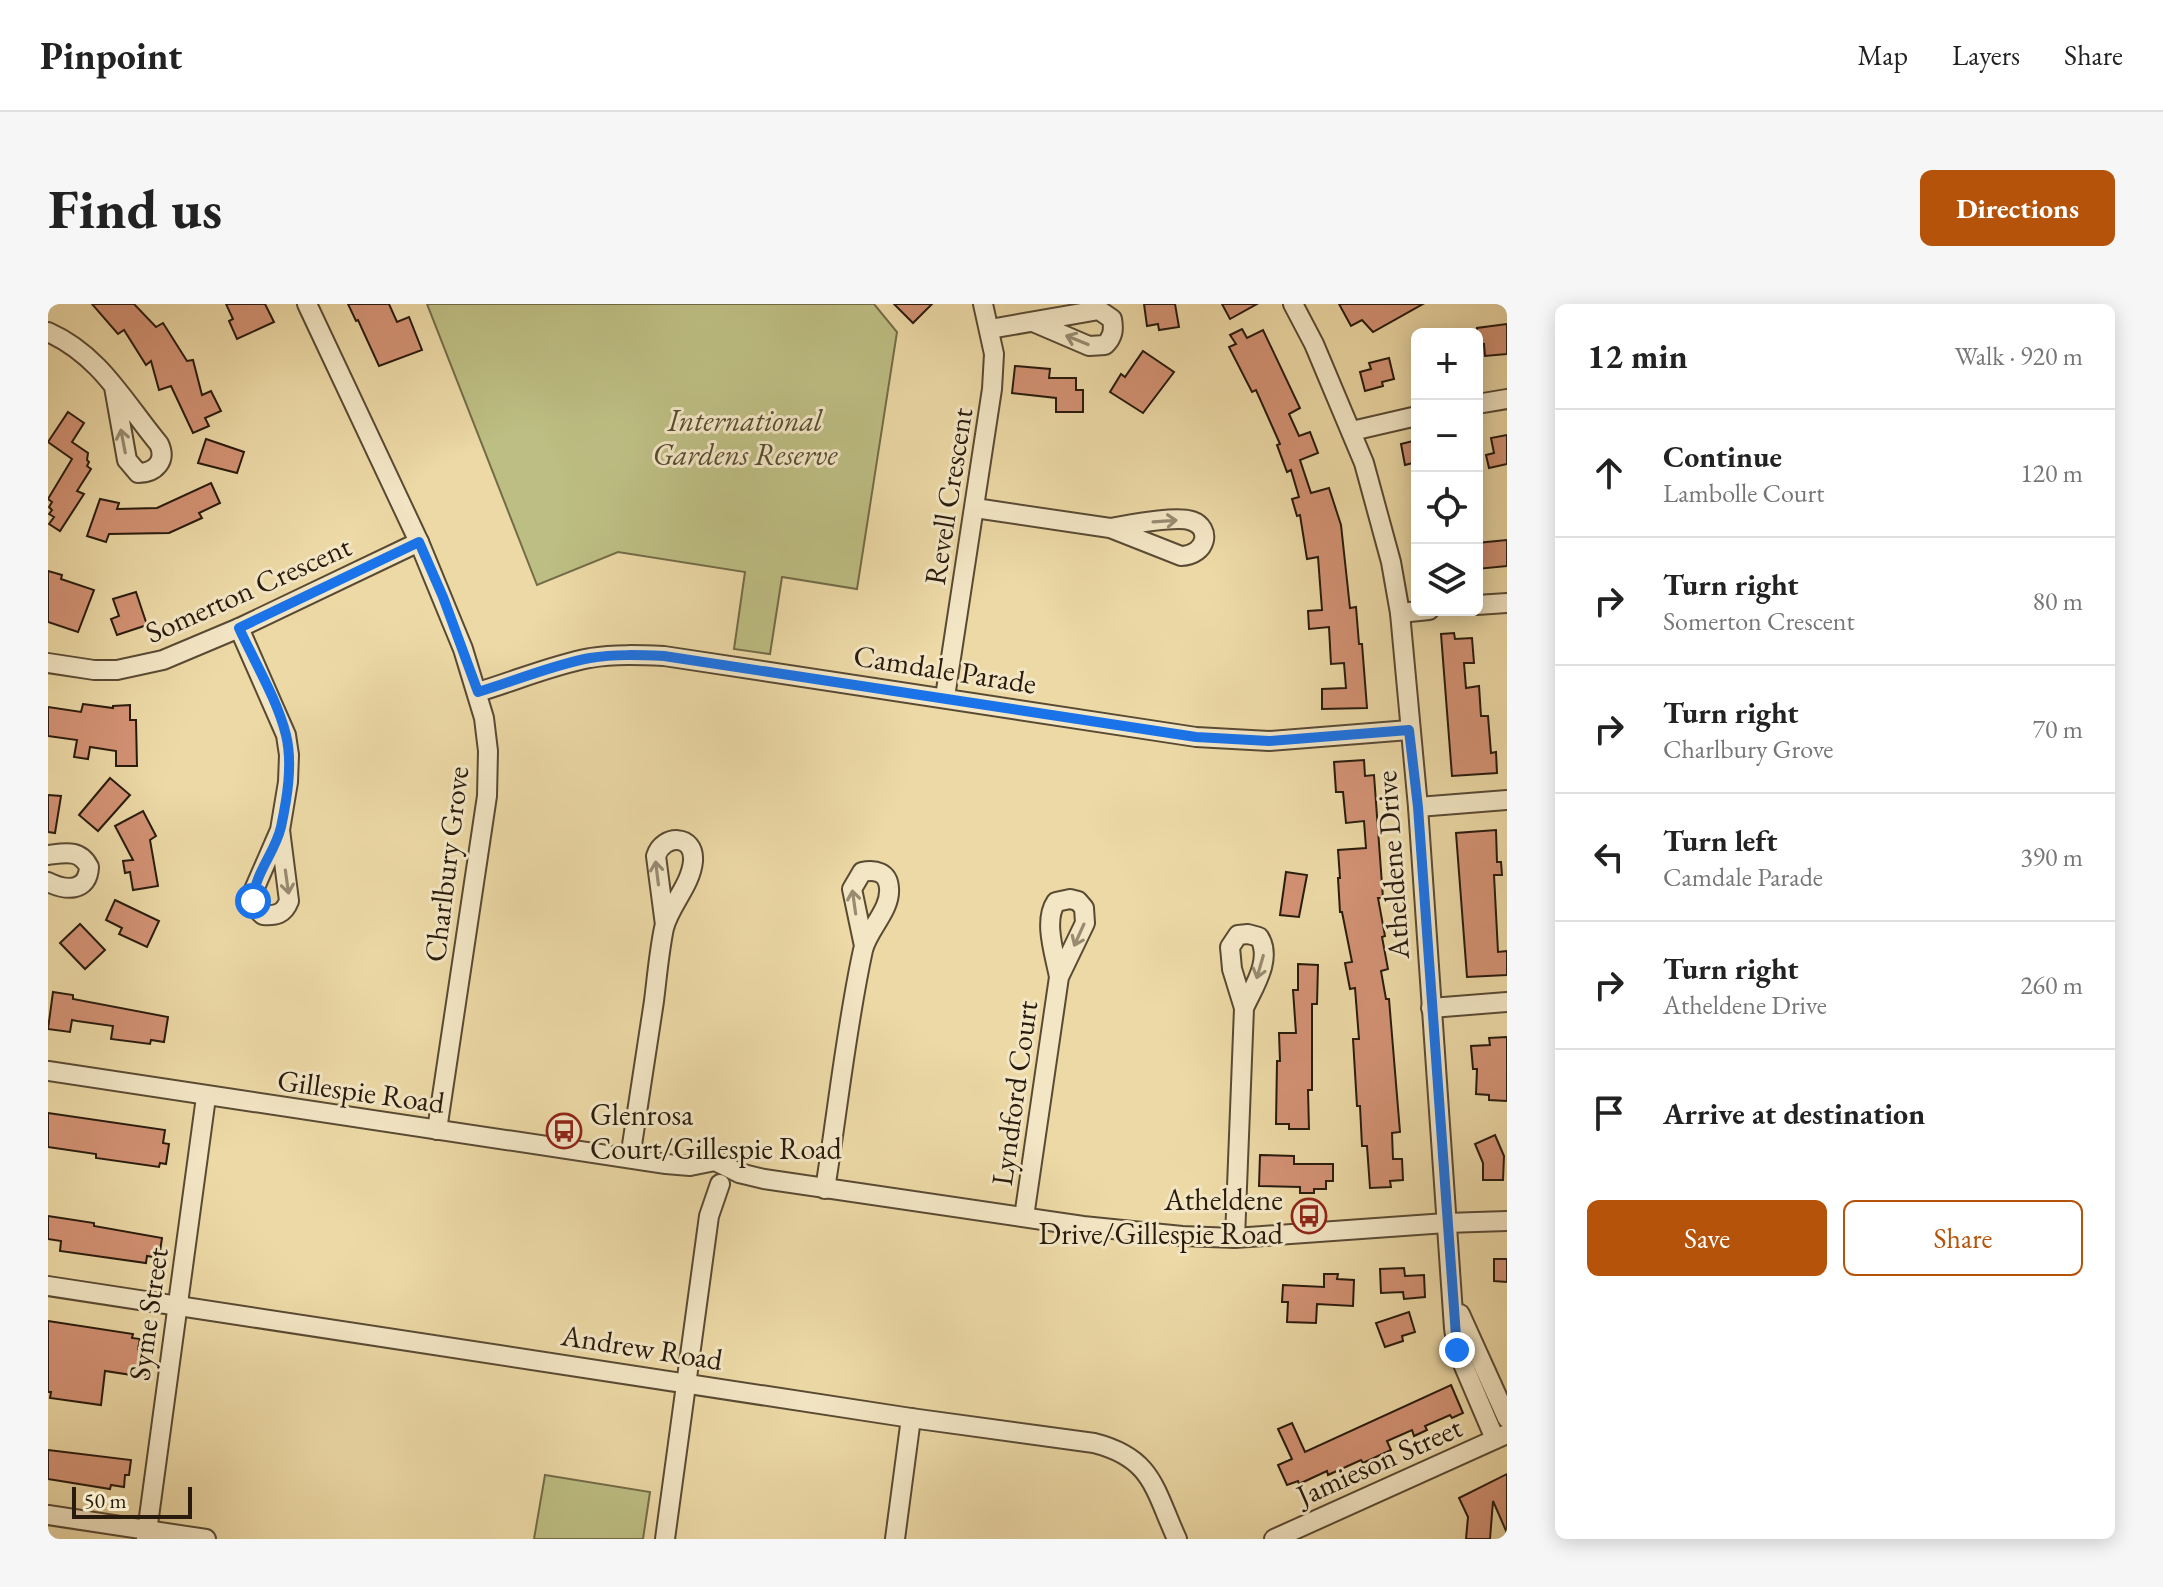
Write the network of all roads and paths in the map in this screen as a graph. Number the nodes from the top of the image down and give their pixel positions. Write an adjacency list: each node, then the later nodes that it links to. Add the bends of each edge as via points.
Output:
1 (307, 304): 14 (street, Charlbury Grove)
2 (983, 304): 5 (street, Revell Crescent)
3 (1293, 304): 11 (street, Atheldene Drive)
4 (1033, 322): 5 (street)
5 (990, 329): 12 (street, Revell Crescent, via 992,389)
6 (48, 332): 7 (street, via 97,363)
7 (114, 387)
8 (1507, 399): 9 (street)
9 (1483, 403)
10 (1411, 417): 11 (street)
11 (1352, 431): 18 (street, Atheldene Drive, via 1391,562)
12 (975, 508): 13 (street); 22 (street, Revell Crescent)
13 (1110, 528)
14 (419, 542): 19 (street, Somerton Crescent); 21 (street, Charlbury Grove)
15 (1507, 603): 16 (street)
16 (1483, 605)
17 (1411, 612): 18 (street)
18 (1400, 613): 23 (street, Atheldene Drive)
19 (239, 628): 20 (street, Somerton Crescent, via 139,667 94,670); 26 (street, via 286,735 288,782)
20 (48, 663)
21 (478, 692): 22 (street, Camdale Parade, via 563,664 625,655 734,665); 37 (street, Charlbury Grove, via 488,751 487,796)
22 (945, 697): 23 (street, Camdale Parade, via 1232,740)
23 (1409, 730): 25 (street, Atheldene Drive)
24 (1507, 800): 25 (street)
25 (1418, 807): 34 (street, Atheldene Drive)
26 (280, 830)
27 (48, 855): 28 (street, via 78,854 89,867 78,888)
28 (48, 882)
29 (665, 925): 38 (street)
30 (864, 946): 40 (street)
31 (1059, 977): 41 (street, Lyndford Court)
32 (1507, 1002): 34 (street)
33 (1244, 1008): 44 (street)
34 (1431, 1008): 43 (street, Atheldene Drive)
35 (48, 1071): 36 (street, Gillespie Road)
36 (206, 1097): 37 (street, Gillespie Road); 47 (street, Syme Street)
37 (437, 1130): 38 (street, Gillespie Road)
38 (630, 1158): 39 (street, Gillespie Road)
39 (714, 1176): 40 (street, Gillespie Road); 48 (street)
40 (825, 1189): 41 (street, Gillespie Road)
41 (1024, 1217): 44 (street, Gillespie Road, via 1135,1233)
42 (1507, 1221): 43 (street, Gillespie Road)
43 (1446, 1223): 44 (street, Gillespie Road); 46 (street, Atheldene Drive)
44 (1235, 1238)
45 (48, 1286): 47 (street, Andrew Road)
46 (1453, 1296): 50 (street, Atheldene Drive); 51 (street, Atheldene Drive, via 1457,1350)
47 (177, 1305): 48 (street, Andrew Road); 53 (street, Syme Street)
48 (686, 1382): 49 (street, Andrew Road); 55 (street)
49 (911, 1418): 56 (street); 57 (street, Andrew Road, via 1094,1443 1123,1452 1147,1474)
50 (1507, 1418)
51 (1501, 1436): 58 (street, Jamieson Street)
52 (48, 1515): 53 (street)
53 (146, 1534): 54 (street)
54 (206, 1539)
55 (665, 1539)
56 (895, 1539)
57 (1177, 1539)
58 (1274, 1539)

